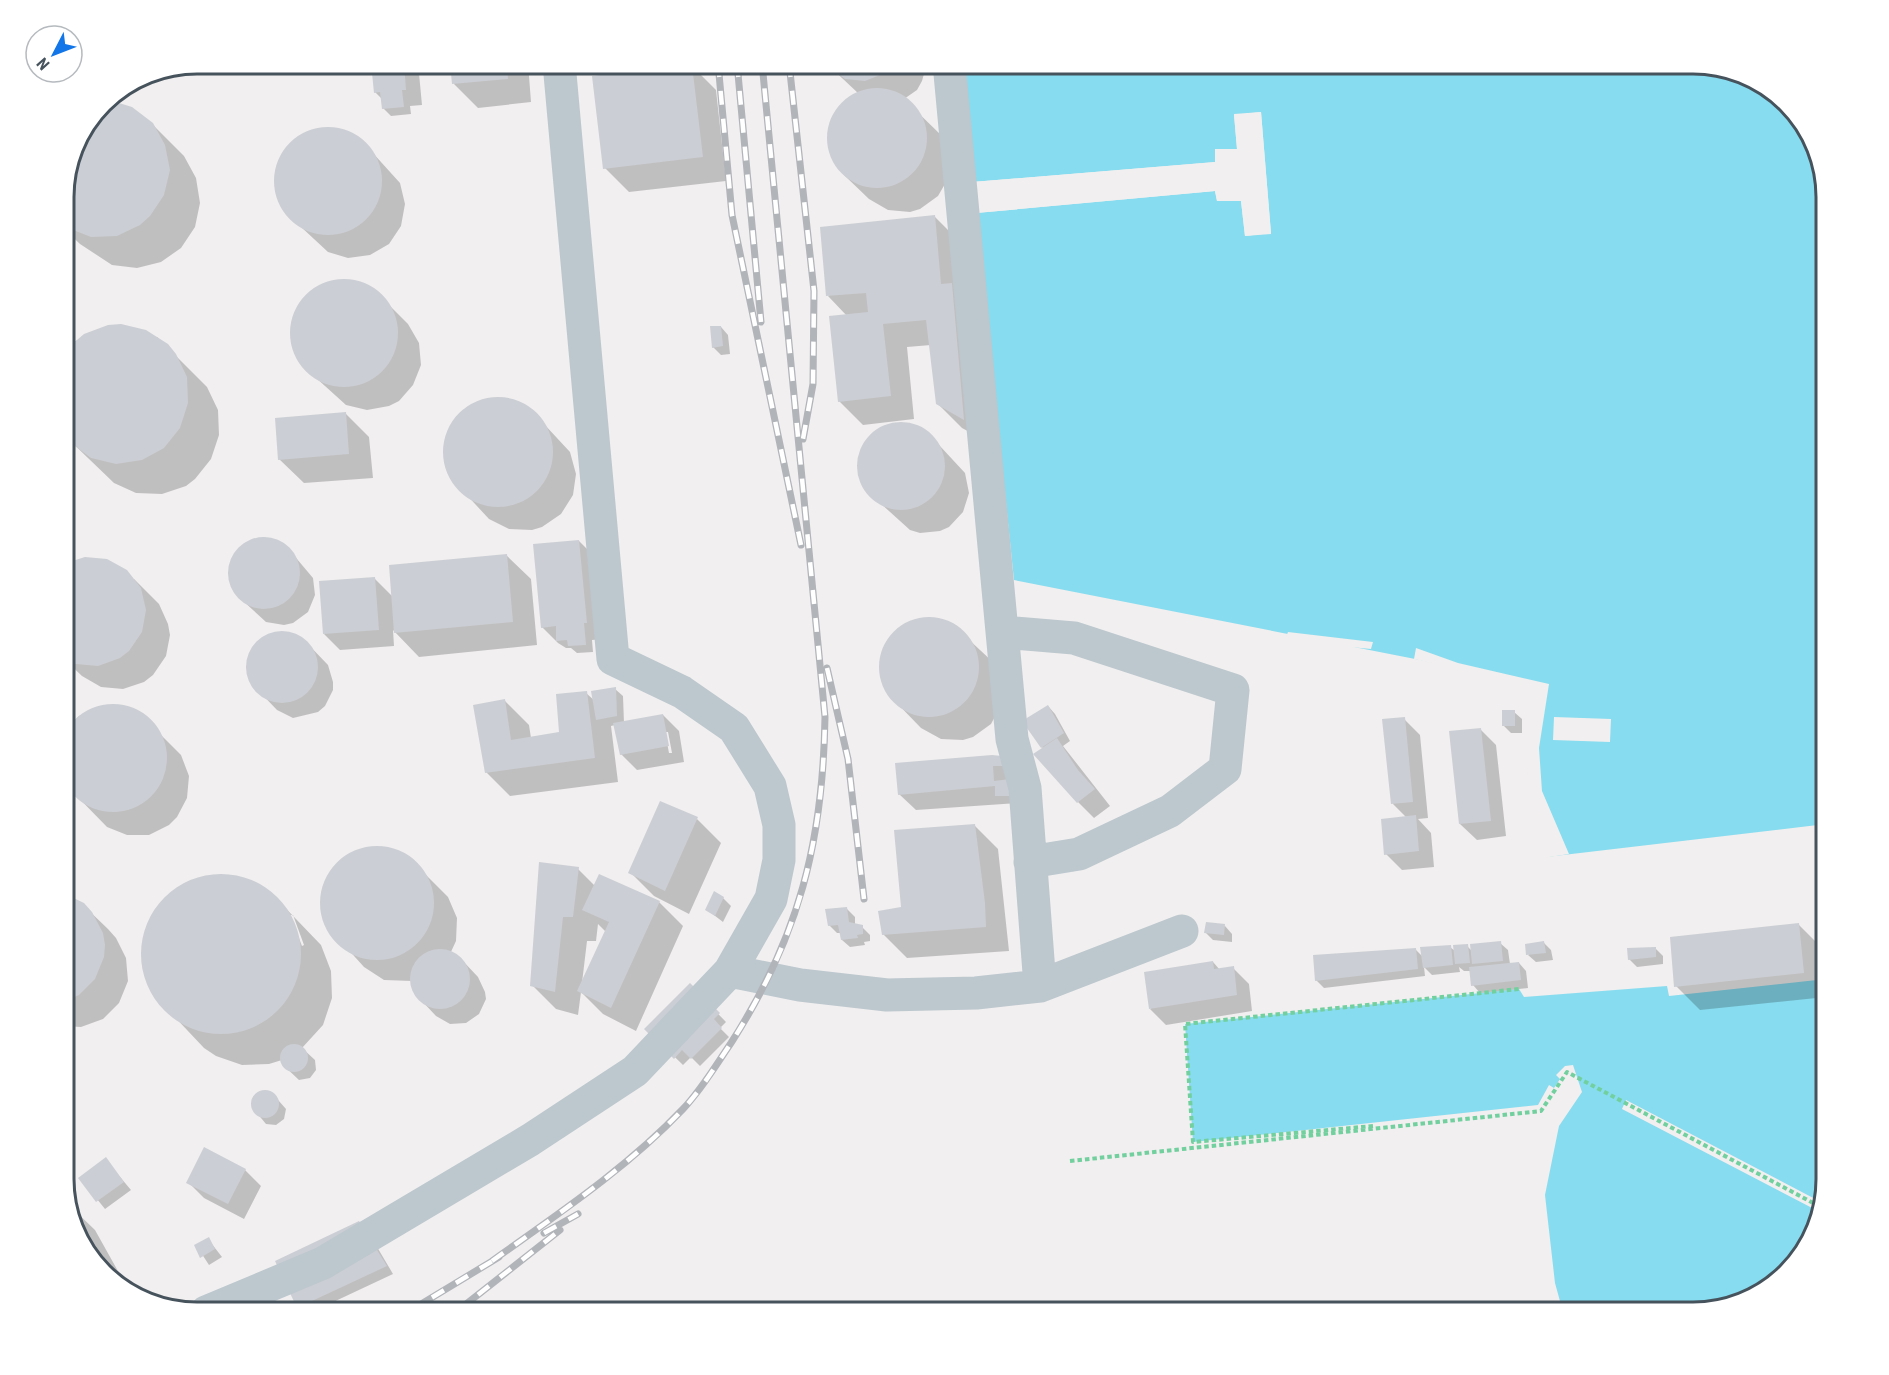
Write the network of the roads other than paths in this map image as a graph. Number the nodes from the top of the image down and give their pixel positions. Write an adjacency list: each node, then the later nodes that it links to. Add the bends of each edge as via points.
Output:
1 (560, 74): 6 (street, via 612,659 682,692 734,728 770,786 779,825 779,860 771,899)
2 (951, 74): 3 (street)
3 (1004, 632): 4 (street, via 1012,739 1024,788); 4 (street, via 1074,638 1233,690 1225,769 1170,811 1079,854)
4 (1030, 862): 7 (street)
5 (1182, 931): 7 (street)
6 (730, 971): 7 (street, via 800,985 887,995 976,993); 8 (street, via 635,1071 530,1140 323,1263)
7 (1040, 986)
8 (231, 1302)

